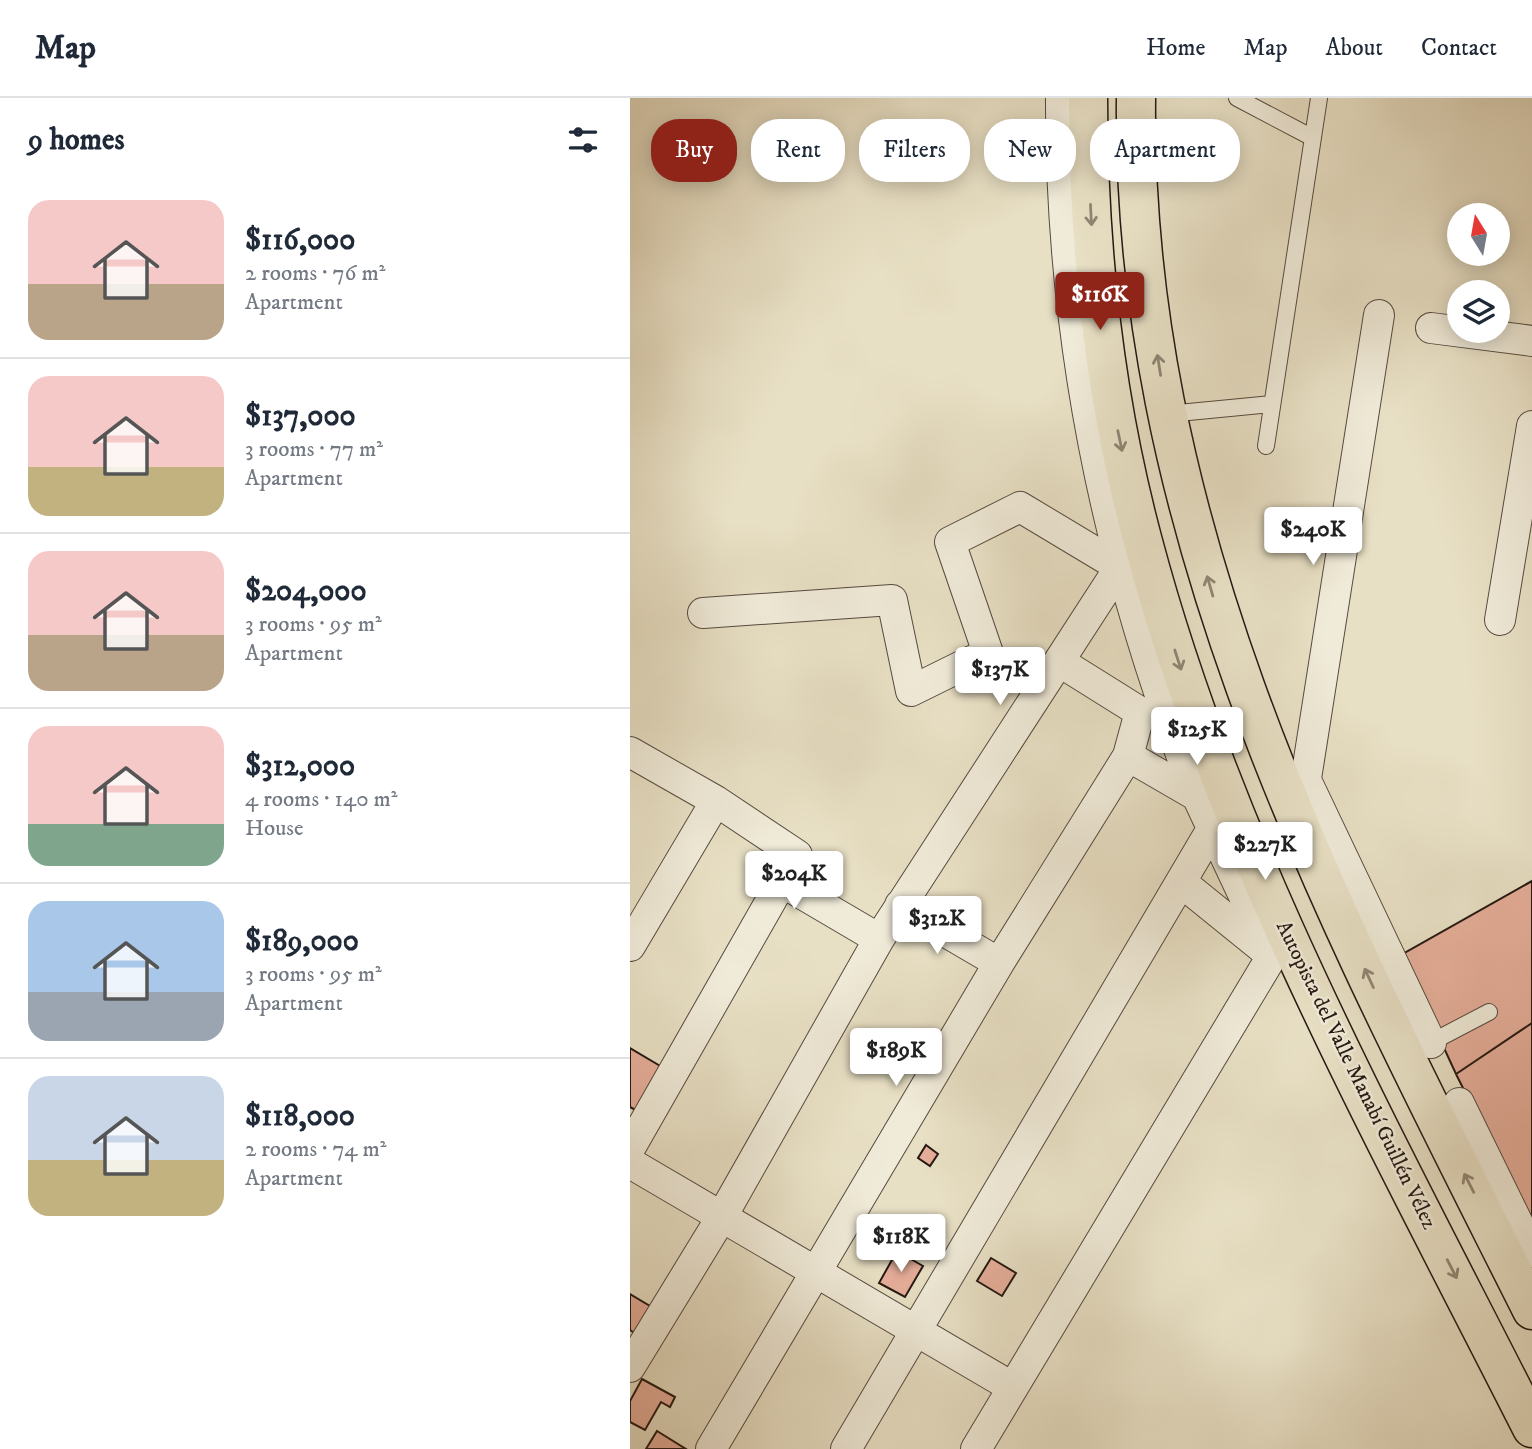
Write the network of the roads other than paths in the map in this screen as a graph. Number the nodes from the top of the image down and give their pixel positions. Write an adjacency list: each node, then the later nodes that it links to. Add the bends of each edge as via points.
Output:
1 (1061, 98): 15 (street, via 1061,171 1071,303 1086,412)
2 (1088, 98): 15 (main road, Autopista del Valle Manabí Guillén Vélez, one-way to 15, via 1100,328)
3 (1136, 98): 11 (main road, one-way to 3, via 1140,206)
4 (1237, 98): 6 (lane)
5 (1320, 98): 6 (lane)
6 (1313, 138): 10 (lane)
7 (1379, 316): 21 (street)
8 (1431, 328): 9 (street)
9 (1532, 341)
10 (1272, 404): 11 (lane); 13 (lane)
11 (1168, 414): 25 (main road, one-way to 11, via 1220,621)
12 (1532, 426): 14 (street)
13 (1266, 446)
14 (1527, 485): 17 (street)
15 (1131, 553): 16 (street, via 1020,507 950,542 988,653 911,691 892,600); 18 (street); 22 (street, via 1143,651); 24 (main road, Autopista del Valle Manabí Guillén Vélez, one-way to 24, via 1182,674)
16 (703, 613)
17 (1500, 620)
18 (1060, 662): 20 (street, via 1140,712); 28 (street)
19 (630, 752): 23 (street)
20 (1128, 757): 22 (street); 32 (street)
21 (1305, 778): 25 (street); 34 (street)
22 (1197, 796): 24 (street)
23 (716, 801): 26 (street, via 797,855); 30 (street)
24 (1224, 822): 27 (street); 31 (main road, Autopista del Valle Manabí Guillén Vélez)
25 (1299, 827): 34 (main road, one-way to 25)
26 (782, 882): 29 (street); 36 (street)
27 (1181, 882): 31 (street); 42 (street)
28 (900, 905): 29 (street); 32 (street)
29 (879, 939): 38 (street)
30 (630, 946)
31 (1282, 952): 44 (street); 45 (main road, Autopista del Valle Manabí Guillén Vélez, one-way to 45)
32 (999, 963): 40 (street)
33 (1489, 1012): 34 (lane)
34 (1418, 1049): 41 (main road, one-way to 34)
35 (1459, 1103): 39 (street)
36 (630, 1148)
37 (630, 1163): 38 (street)
38 (720, 1218): 40 (street); 43 (street)
39 (1532, 1252)
40 (817, 1272): 42 (street); 46 (street)
41 (1532, 1310)
42 (917, 1332): 44 (street); 47 (street)
43 (630, 1367)
44 (1012, 1387): 48 (street)
45 (1532, 1428)
46 (712, 1449)
47 (846, 1449)
48 (976, 1449)

